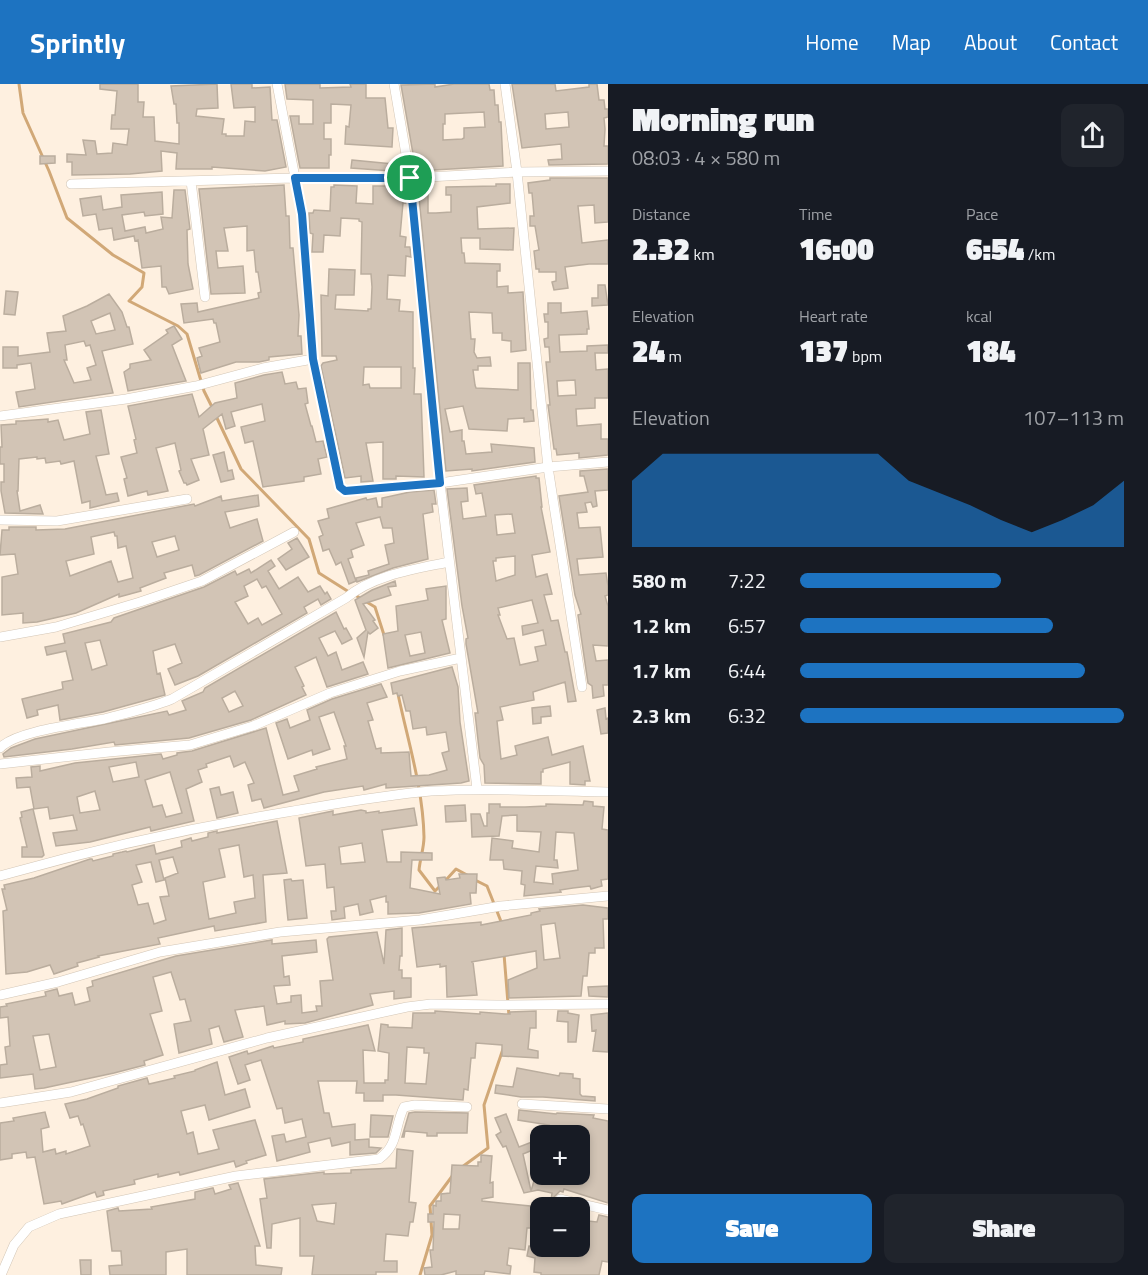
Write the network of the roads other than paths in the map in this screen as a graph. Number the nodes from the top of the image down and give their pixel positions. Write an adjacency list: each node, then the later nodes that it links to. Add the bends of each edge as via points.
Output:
1 (277, 84): 6 (street)
2 (394, 84): 7 (street)
3 (505, 84): 4 (street)
4 (517, 171): 5 (street); 7 (street); 14 (street)
5 (608, 171)
6 (295, 178): 7 (street); 8 (street); 11 (street, via 302,214)
7 (410, 178): 15 (street)
8 (191, 181): 9 (street); 10 (street)
9 (71, 184)
10 (205, 297)
11 (313, 359): 12 (street, via 126,399); 15 (street, via 340,487 345,491)
12 (0, 416)
13 (608, 462): 14 (street)
14 (548, 467): 15 (street); 22 (street)
15 (440, 483): 19 (street)
16 (186, 499): 17 (street, via 57,521)
17 (0, 520)
18 (294, 532): 20 (street, via 202,581 56,627)
19 (449, 561): 21 (street); 23 (street, via 358,588 172,699 18,736)
20 (0, 637)
21 (461, 658): 24 (street, via 400,671 330,693 253,726 190,745); 25 (street)
22 (582, 687)
23 (0, 748)
24 (0, 764)
25 (477, 789): 26 (street); 27 (street, via 339,803 211,825 84,852)
26 (608, 792)
27 (0, 876)
28 (608, 896): 29 (street, via 497,907 420,920 280,932 160,952)
29 (0, 995)
30 (608, 1004): 31 (street, via 407,1007 267,1038 71,1092)
31 (0, 1103)
32 (522, 1104): 34 (street)
33 (467, 1107): 37 (street, via 404,1107 393,1144 379,1160 236,1176 59,1214 29,1227 14,1245)
34 (608, 1109)
35 (590, 1206): 36 (street)
36 (608, 1210)
37 (1, 1275)

